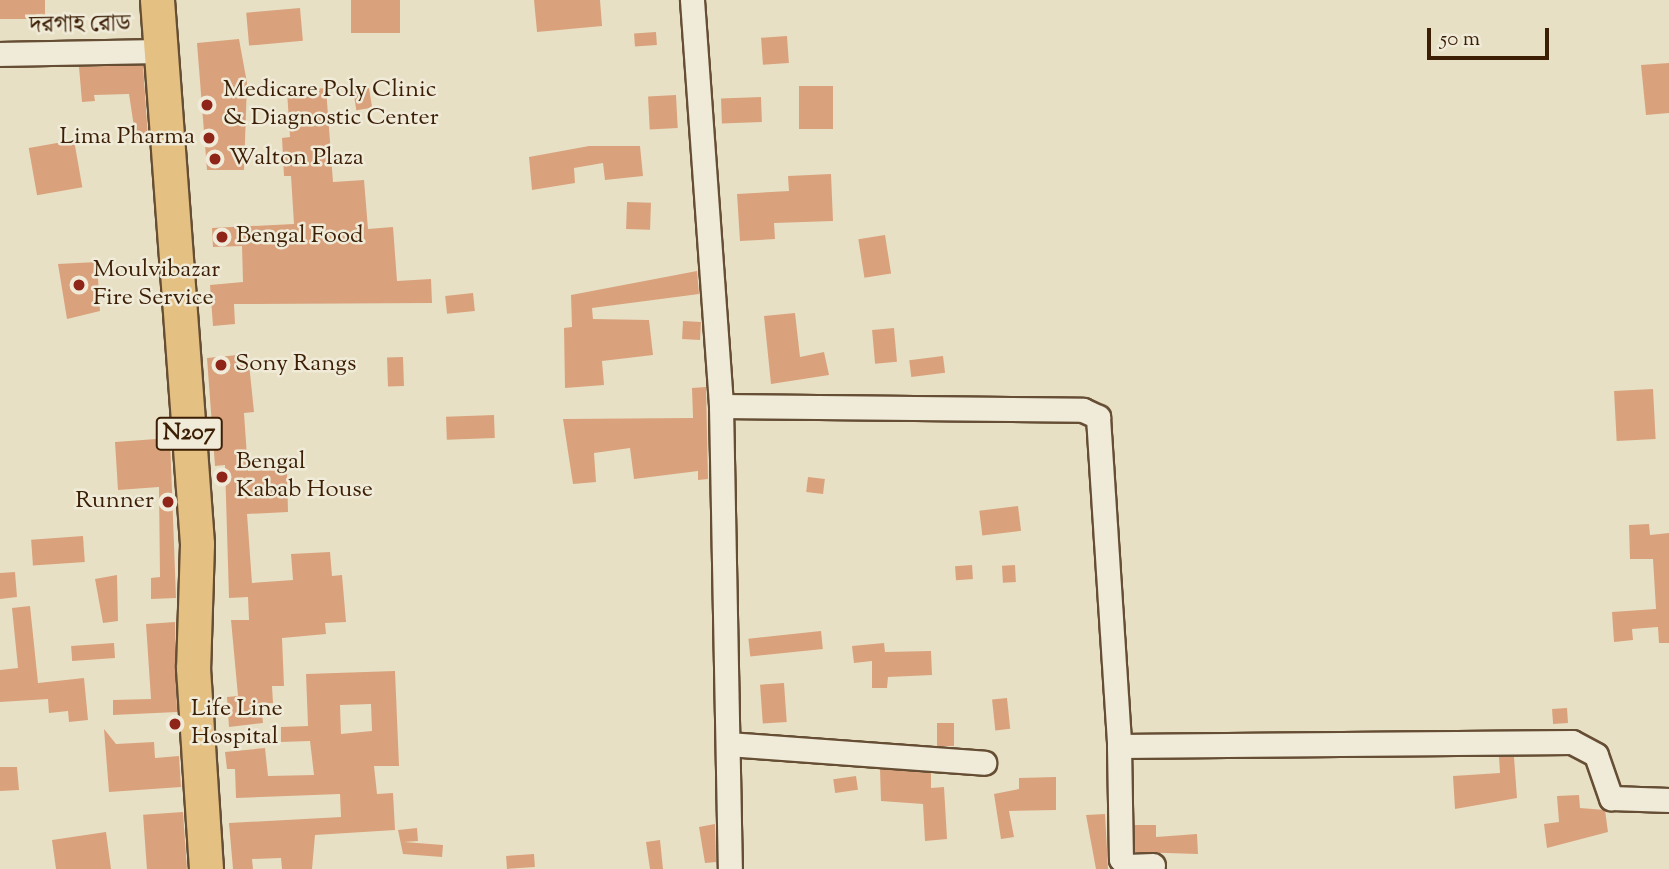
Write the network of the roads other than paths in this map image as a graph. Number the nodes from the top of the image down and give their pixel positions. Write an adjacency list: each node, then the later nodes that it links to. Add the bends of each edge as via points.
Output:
1 (157, 0): 3 (highway, N207)
2 (692, 0): 5 (street)
3 (161, 51): 4 (street, দরগাহ রোড); 11 (highway, N207, via 197,544 194,668)
4 (0, 54)
5 (722, 406): 6 (street); 7 (street, via 1083,410 1098,418)
6 (728, 744): 8 (street); 12 (street)
7 (1119, 746): 9 (street, via 1572,742 1597,755 1611,797); 10 (street, via 1121,859 1127,866)
8 (984, 763)
9 (1669, 800)
10 (1153, 865)
11 (206, 869)
12 (730, 869)

